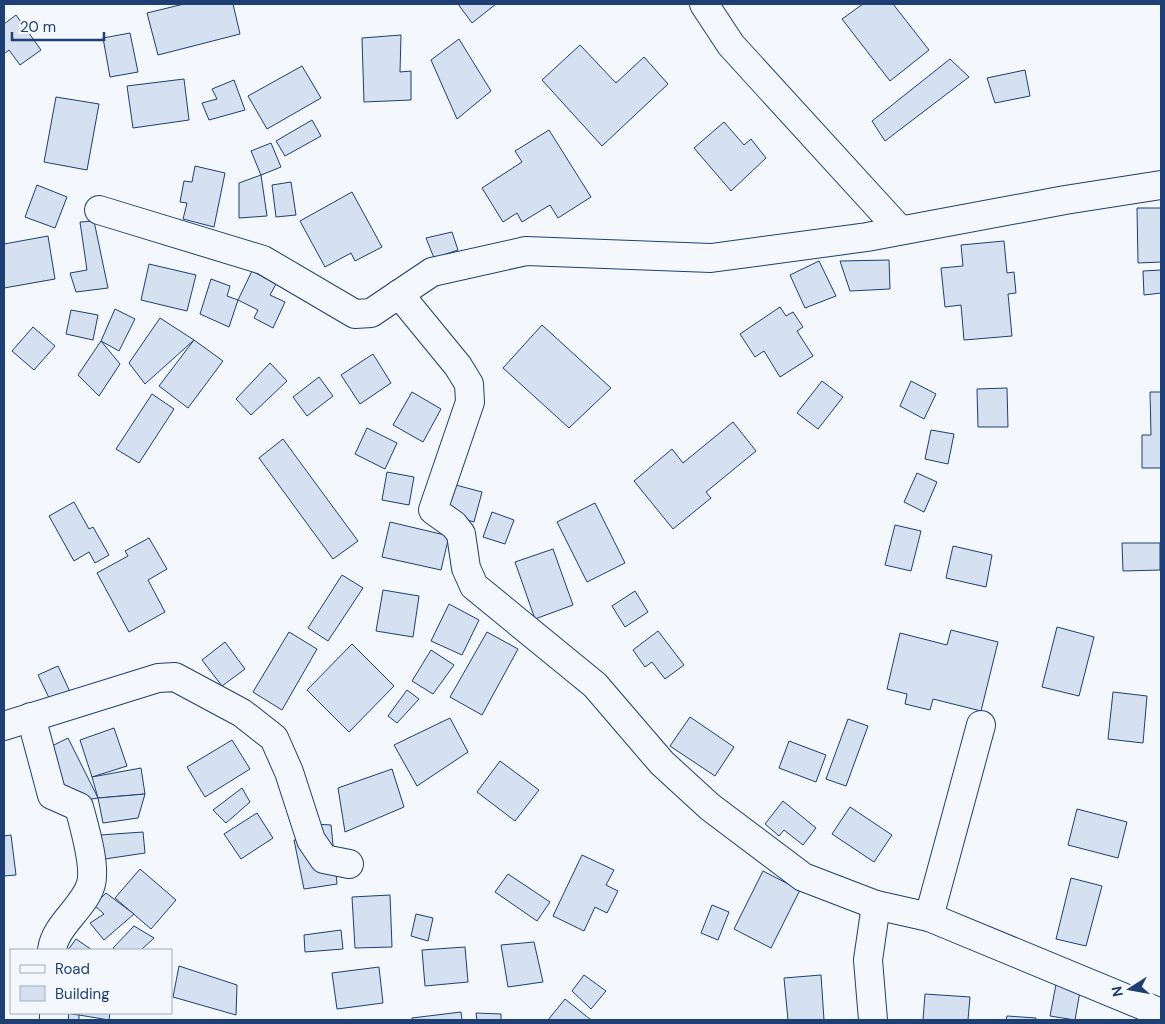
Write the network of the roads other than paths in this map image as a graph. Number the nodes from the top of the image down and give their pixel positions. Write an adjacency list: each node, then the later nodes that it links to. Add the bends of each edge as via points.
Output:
1 (704, 4): 4 (street, via 731,45)
2 (1161, 185): 4 (street)
3 (100, 210): 5 (street, via 262,260 355,314 371,312)
4 (900, 230): 5 (street, via 711,258 526,251 432,272)
5 (399, 294): 10 (street, via 470,384 468,411 433,510 461,534 466,568 474,586 595,685 662,762 710,807 803,877)
6 (31, 717): 8 (street); 9 (street, via 158,678 175,677 242,713 274,738 289,772 311,840 324,859); 12 (street, via 52,795 80,807 89,850 91,883 81,903 64,924)
7 (981, 725): 11 (street)
8 (4, 726)
9 (349, 864)
10 (876, 905): 11 (street); 14 (street, via 868,960)
11 (929, 916): 13 (street)
12 (52, 949)
13 (1161, 1013)
14 (874, 1020)

